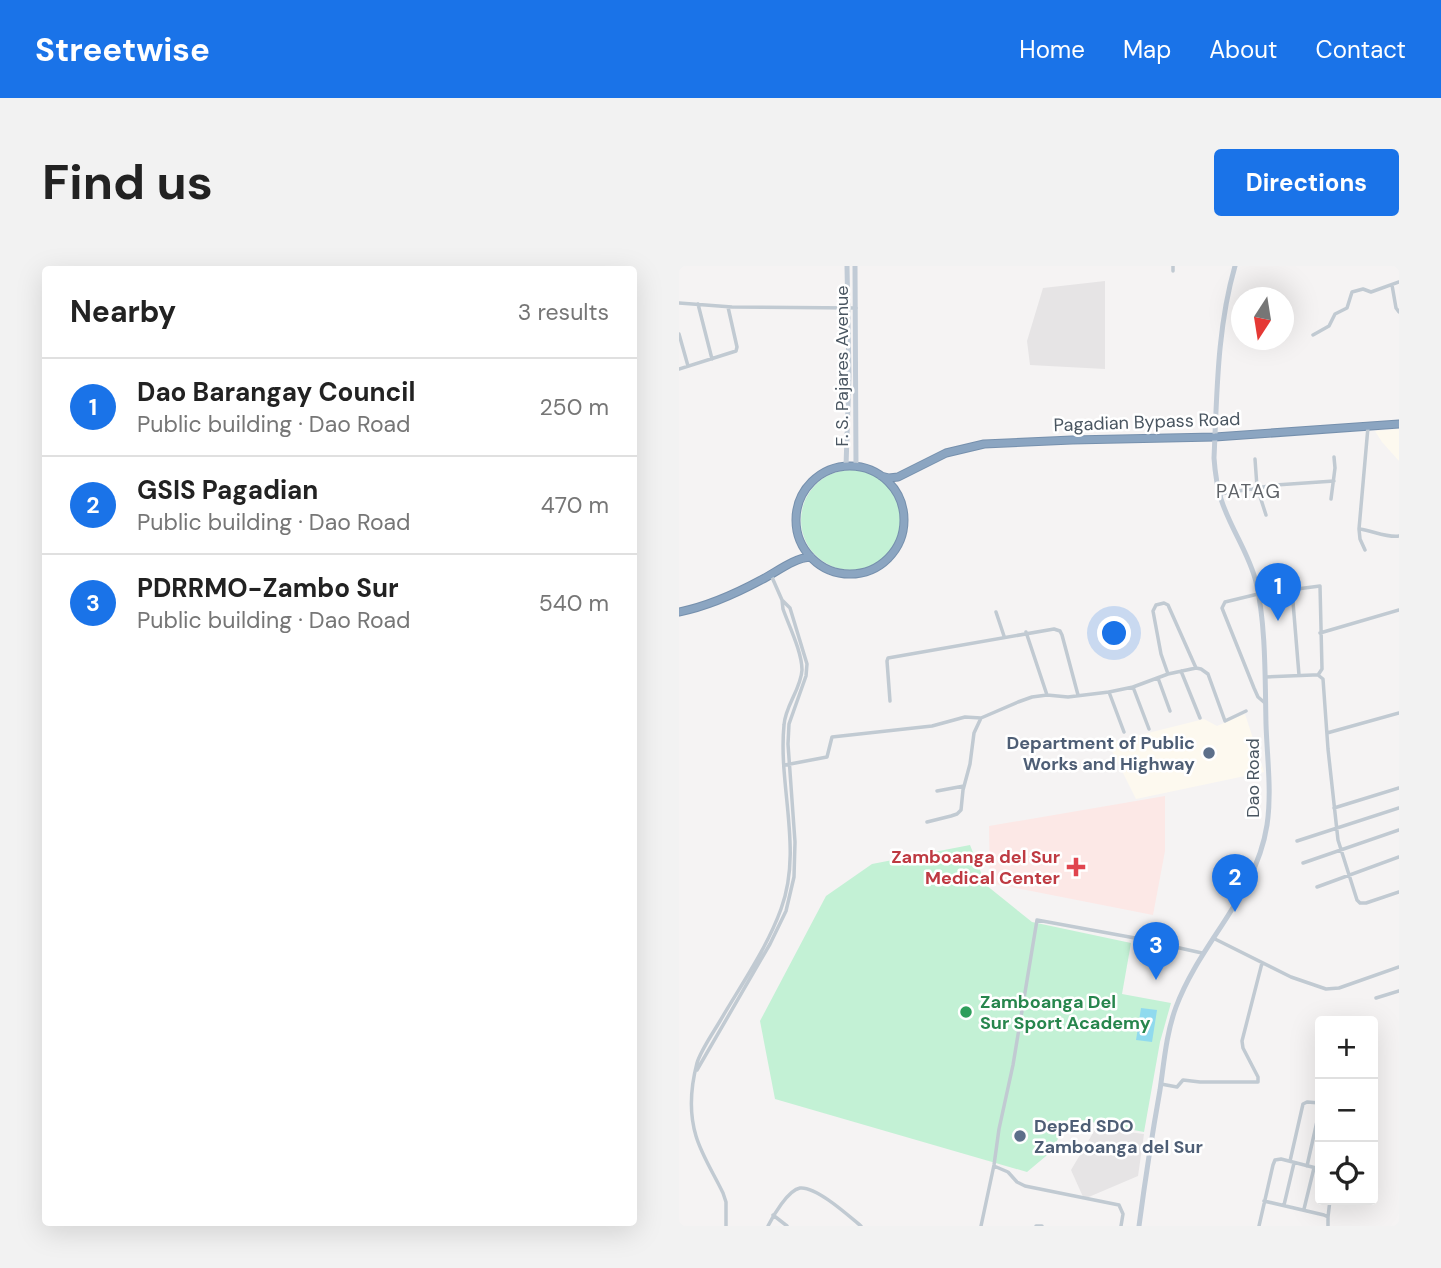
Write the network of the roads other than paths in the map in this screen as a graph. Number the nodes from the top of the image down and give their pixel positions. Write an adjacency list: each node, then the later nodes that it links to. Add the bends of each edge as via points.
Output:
1 (847, 266): 9 (street, F. S. Pajares Avenue)
2 (855, 266): 10 (street, F. S. Pajares Avenue)
3 (1235, 266): 19 (street, Dao Road, via 1221,335)
4 (1399, 282): 5 (street)
5 (1392, 285): 11 (street); 13 (street, via 1352,292 1347,308)
6 (679, 303): 7 (street)
7 (698, 304): 8 (street); 14 (street)
8 (728, 307): 9 (street); 14 (street, via 737,349)
9 (848, 308): 10 (street); 22 (street, F. S. Pajares Avenue)
10 (856, 308): 23 (street, F. S. Pajares Avenue)
11 (1399, 312)
12 (679, 334): 15 (street)
13 (1313, 335)
14 (712, 359): 15 (street)
15 (688, 366): 16 (street)
16 (679, 369)
17 (1399, 424): 18 (highway, Pagadian Bypass Road)
18 (1368, 427): 19 (highway, Pagadian Bypass Road); 32 (street)
19 (1215, 437): 24 (highway, Pagadian Bypass Road, via 984,444 946,453); 29 (street, Dao Road)
20 (1334, 457): 26 (street)
21 (1255, 459): 27 (street)
22 (846, 466): 23 (highway); 34 (highway, via 818,476 805,489 796,517)
23 (856, 466): 25 (highway)
24 (902, 475): 25 (highway, Pagadian Bypass Road); 28 (highway)
25 (881, 476): 28 (highway)
26 (1333, 481): 27 (street); 30 (street)
27 (1257, 487): 29 (street); 31 (street)
28 (896, 492): 36 (highway, via 904,526 897,546 883,562 850,573 829,569)
29 (1220, 494): 40 (street, Dao Road)
30 (1331, 499)
31 (1266, 515)
32 (1359, 529): 33 (street); 35 (street)
33 (1399, 536)
34 (802, 545): 36 (highway); 37 (highway)
35 (1365, 550)
36 (811, 557): 37 (highway)
37 (796, 560): 38 (highway)
38 (771, 575): 42 (highway, via 721,600); 68 (street, via 790,608 807,664 789,724)
39 (1292, 589): 40 (street); 45 (street, via 1320,586); 50 (street)
40 (1258, 594): 52 (street, Dao Road); 59 (street, via 1230,600 1222,608 1258,697)
41 (1399, 610): 45 (street)
42 (679, 612)
43 (996, 612): 46 (street)
44 (1026, 632): 46 (street); 56 (street); 57 (street, via 1060,631)
45 (1320, 633): 51 (street, via 1322,669)
46 (1005, 636): 58 (street, via 888,658)
47 (1196, 668): 48 (street); 49 (street, via 1164,603 1153,611); 61 (street, via 1208,674 1225,721)
48 (1181, 671): 49 (street); 64 (street)
49 (1168, 674): 53 (street)
50 (1299, 675): 51 (street); 52 (street)
51 (1318, 675): 67 (street, via 1324,681)
52 (1265, 677): 59 (street, Dao Road)
53 (1158, 678): 54 (street); 60 (street)
54 (1133, 687): 55 (street); 65 (street)
55 (1109, 692): 57 (street); 66 (street)
56 (1047, 695): 57 (street); 63 (street)
57 (1079, 695)
58 (890, 701)
59 (1265, 703): 84 (street, Dao Road, via 1269,802 1265,836 1246,886)
60 (1170, 711)
61 (1246, 711)
62 (1399, 713): 67 (street)
63 (981, 718): 68 (street, via 832,737 827,757); 69 (street)
64 (1200, 718)
65 (1149, 729)
66 (1124, 732)
67 (1327, 733): 72 (street)
68 (787, 765): 104 (street, via 789,876 781,909 697,1062 691,1094 699,1144 726,1202)
69 (964, 786): 71 (street); 74 (street, via 959,812)
70 (1399, 788): 72 (street)
71 (937, 791)
72 (1334, 808): 75 (street)
73 (1399, 808): 75 (street)
74 (927, 822)
75 (1336, 828): 77 (street); 78 (street)
76 (1399, 830): 78 (street)
77 (1297, 841)
78 (1340, 849): 80 (street); 81 (street)
79 (1399, 858): 81 (street)
80 (1303, 863)
81 (1348, 875): 82 (street); 83 (street, via 1360,903)
82 (1317, 887)
83 (1399, 892)
84 (1213, 938): 85 (street, Dao Road); 86 (street)
85 (1202, 953): 90 (street, Dao Road, via 1176,1008); 94 (street, via 1037,920)
86 (1262, 963): 87 (street, via 1331,989); 90 (street, via 1242,1041 1258,1082 1183,1080 1177,1087)
87 (1399, 967)
88 (1399, 991): 89 (street)
89 (1376, 998)
90 (1161, 1084): 112 (street, Dao Road)
91 (1315, 1103): 93 (street, via 1303,1104)
92 (1315, 1130): 95 (street)
93 (1292, 1162): 95 (street); 97 (street, via 1273,1162); 98 (street)
94 (994, 1165): 108 (street); 111 (street, via 1025,1186 1119,1205)
95 (1307, 1166): 96 (street)
96 (1314, 1168): 100 (street)
97 (1264, 1201): 98 (street); 103 (street)
98 (1284, 1205): 100 (street)
99 (1329, 1205): 102 (street)
100 (1304, 1209): 102 (street)
101 (773, 1215): 105 (street); 106 (street); 107 (street, via 795,1190 805,1189)
102 (1328, 1217): 114 (street)
103 (1260, 1225): 113 (street)
104 (726, 1226)
105 (768, 1226)
106 (787, 1226)
107 (861, 1226)
108 (981, 1226)
109 (1036, 1226): 110 (street)
110 (1042, 1226)
111 (1121, 1226)
112 (1139, 1226)
113 (1266, 1226)
114 (1328, 1226)

